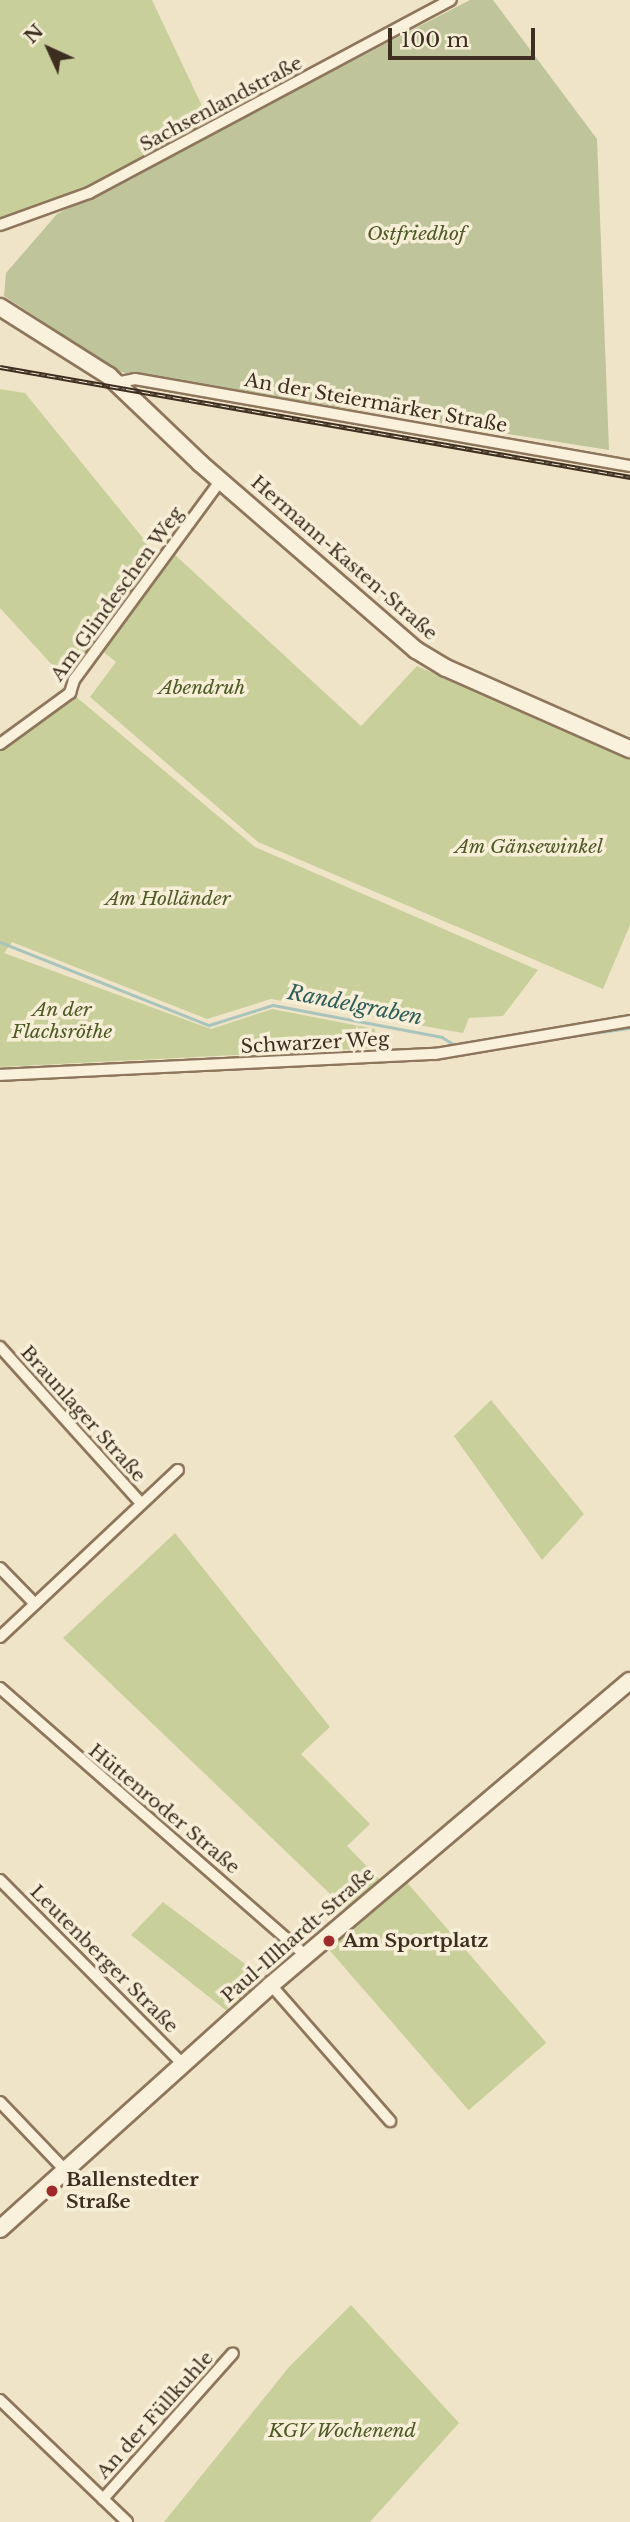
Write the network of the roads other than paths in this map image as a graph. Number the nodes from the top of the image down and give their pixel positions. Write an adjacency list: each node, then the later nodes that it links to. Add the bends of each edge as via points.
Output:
1 (451, 0): 2 (street, Sachsenlandstraße, via 89,193)
2 (0, 225)
3 (0, 307): 4 (street, Hermann-Kasten-Straße)
4 (116, 383): 5 (street, An der Steiermärker Straße, via 135,379); 6 (street, Hermann-Kasten-Straße)
5 (627, 465)
6 (220, 480): 7 (street, Am Glindeschen Weg, via 74,680 70,693); 8 (street, Hermann-Kasten-Straße, via 424,656)
7 (0, 744)
8 (630, 749)
9 (630, 1021): 10 (street, Schwarzer Weg, via 448,1052)
10 (0, 1075)
11 (0, 1347): 13 (street, Braunlager Straße)
12 (178, 1470): 13 (street)
13 (141, 1503): 15 (street)
14 (0, 1568): 15 (street)
15 (35, 1604): 16 (street)
16 (0, 1637)
17 (630, 1681): 20 (street, Paul-Illhardt-Straße)
18 (0, 1688): 20 (street, Hüttenroder Straße)
19 (0, 1880): 22 (street, Leutenberger Straße)
20 (306, 1956): 21 (street, Paul-Illhardt-Straße)
21 (271, 1985): 22 (street, Paul-Illhardt-Straße); 24 (street)
22 (183, 2063): 25 (street, Paul-Illhardt-Straße)
23 (0, 2102): 25 (street)
24 (390, 2122)
25 (65, 2170): 26 (street, Paul-Illhardt-Straße)
26 (0, 2229)
27 (233, 2353): 29 (street, An der Füllkuhle)
28 (0, 2400): 29 (street, An der Füllkuhle)
29 (103, 2500): 30 (street, An der Füllkuhle)
30 (127, 2522)

